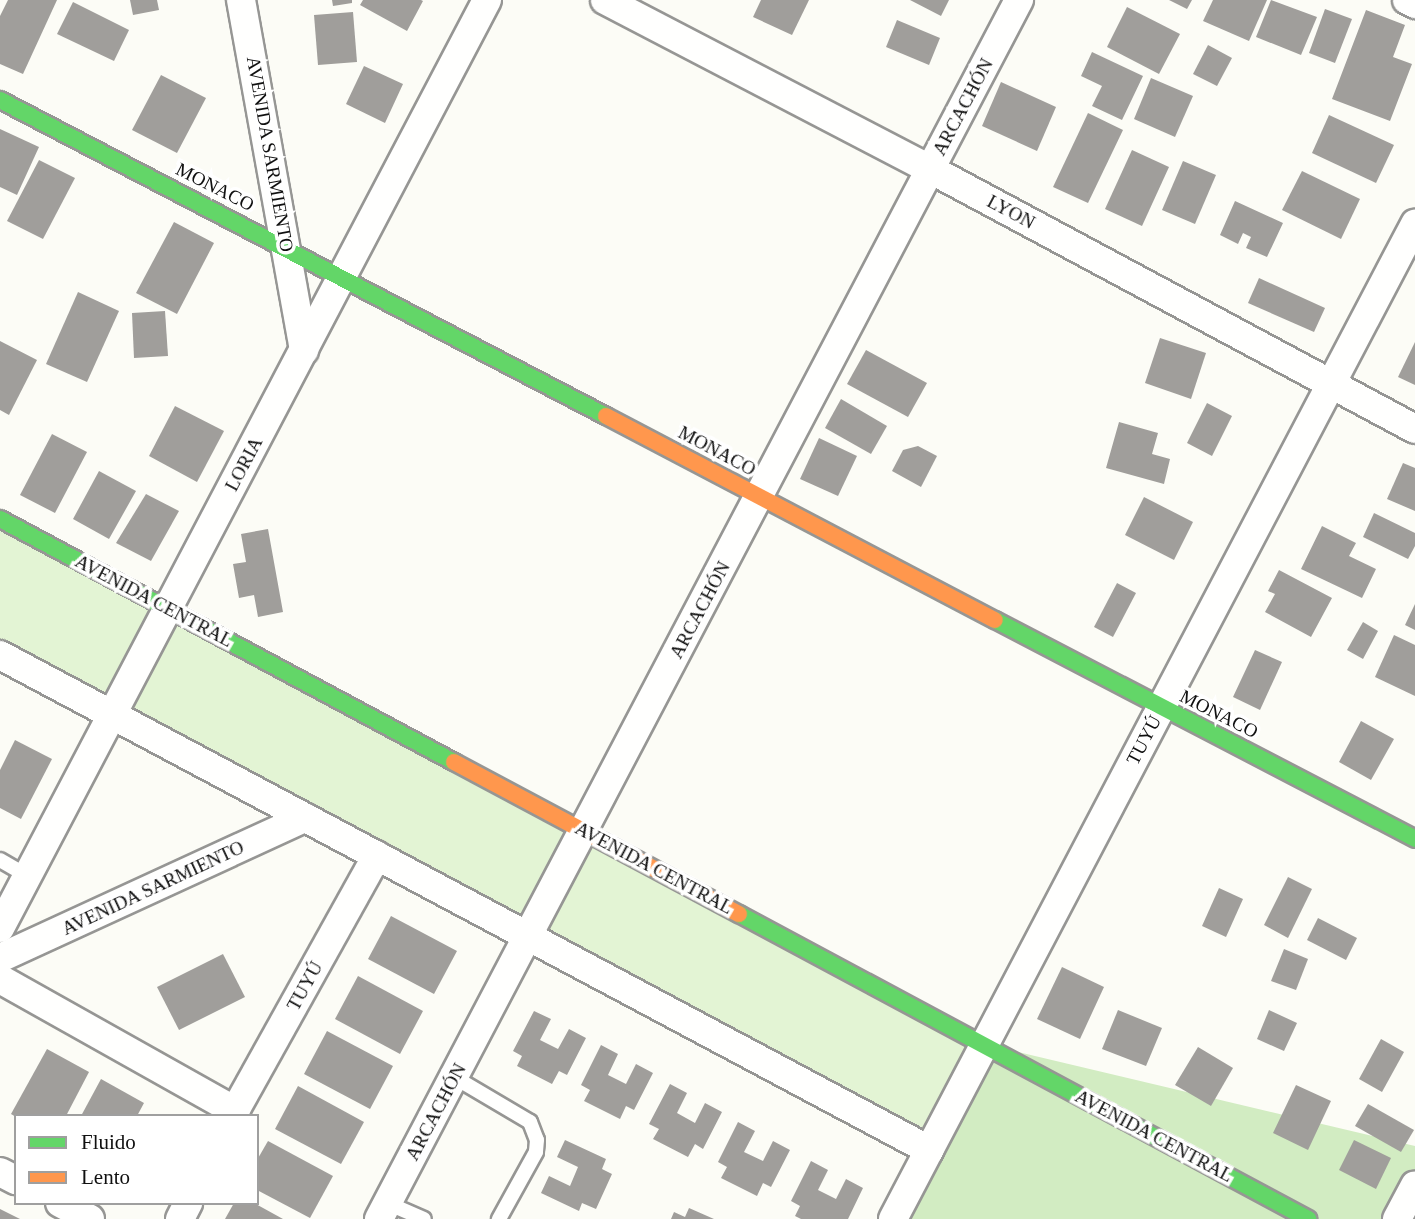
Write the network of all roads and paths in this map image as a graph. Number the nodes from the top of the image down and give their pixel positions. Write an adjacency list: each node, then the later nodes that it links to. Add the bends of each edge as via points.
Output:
1 (241, 0): 10 (street, AVENIDA SARMIENTO)
2 (487, 0): 11 (street, LORIA)
3 (605, 0): 8 (street, LYON)
4 (1019, 0): 8 (street, ARCACHÓN)
5 (1407, 0): 6 (street)
6 (1415, 4)
7 (0, 100): 10 (street, MONACO)
8 (930, 169): 13 (street, LYON); 15 (street, ARCACHÓN)
9 (1415, 224): 13 (street, TUYÚ)
10 (288, 248): 11 (street, MONACO); 12 (street, AVENIDA SARMIENTO)
11 (343, 276): 12 (street, LORIA); 15 (street, MONACO)
12 (304, 350): 17 (street, LORIA)
13 (1330, 385): 14 (street, LYON); 19 (street, TUYÚ)
14 (1415, 429)
15 (759, 497): 19 (street, MONACO); 22 (street, ARCACHÓN)
16 (0, 519): 17 (street, AVENIDA CENTRAL)
17 (168, 608): 20 (street, LORIA); 22 (street, AVENIDA CENTRAL)
18 (0, 655): 20 (street)
19 (1162, 707): 23 (street, MONACO); 31 (street, TUYÚ)
20 (112, 715): 21 (street); 26 (street, LORIA)
21 (305, 818): 24 (street); 29 (street, AVENIDA SARMIENTO)
22 (584, 831): 28 (street, ARCACHÓN); 31 (street, AVENIDA CENTRAL)
23 (1415, 839)
24 (377, 856): 28 (street); 33 (street, TUYÚ)
25 (0, 860): 26 (lane)
26 (28, 876): 27 (street, LORIA)
27 (0, 928)
28 (528, 936): 32 (street, ARCACHÓN); 34 (street)
29 (0, 958)
30 (0, 979): 33 (street)
31 (984, 1044): 34 (street, TUYÚ); 42 (street, AVENIDA CENTRAL)
32 (454, 1077): 37 (street, ARCACHÓN); 40 (lane, via 530,1122 537,1140 536,1152)
33 (233, 1113)
34 (929, 1150): 41 (street, TUYÚ)
35 (1415, 1185): 43 (street)
36 (64, 1205): 38 (street)
37 (383, 1211): 39 (lane)
38 (90, 1219)
39 (424, 1219)
40 (499, 1219)
41 (892, 1219)
42 (1308, 1219)
43 (1397, 1219)

